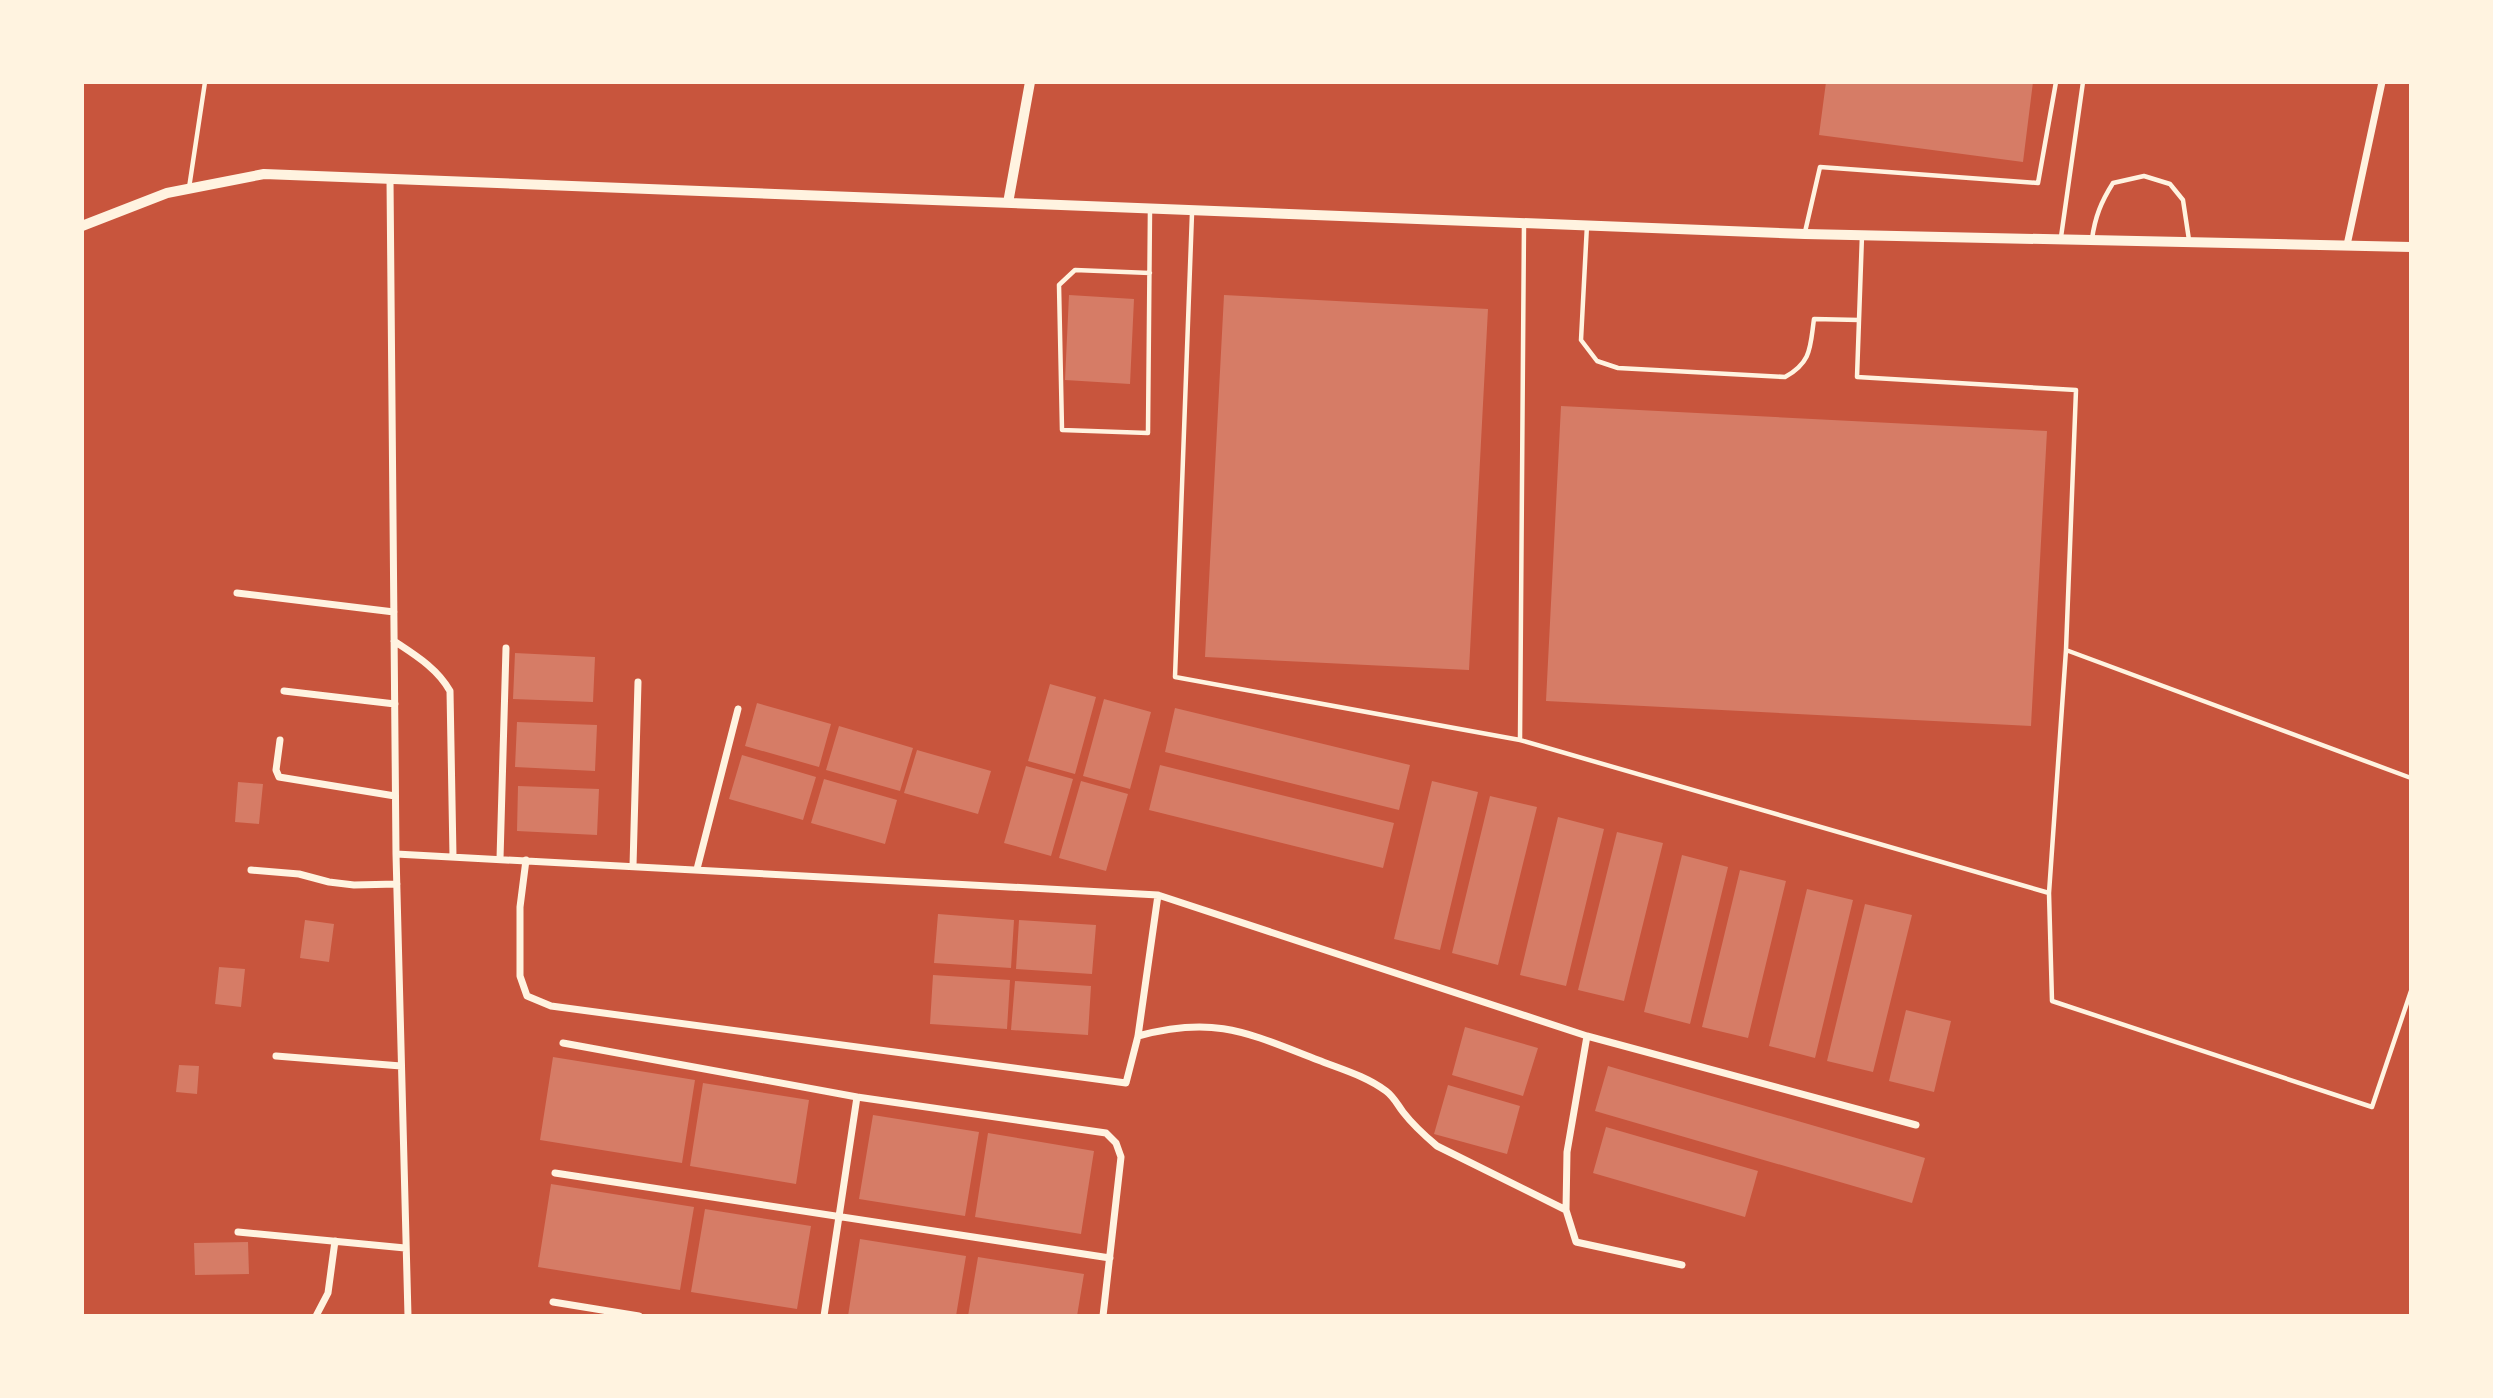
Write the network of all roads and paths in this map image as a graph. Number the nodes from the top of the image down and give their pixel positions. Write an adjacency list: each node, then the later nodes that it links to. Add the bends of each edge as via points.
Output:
1 (205, 82): 7 (lane)
2 (1030, 82): 8 (street)
3 (2056, 82): 14 (lane, via 2038,183 1820,167)
4 (2083, 82): 16 (lane)
5 (2382, 82): 19 (street)
6 (390, 179): 7 (street, via 264,174); 8 (street); 24 (street)
7 (190, 188): 13 (street)
8 (1009, 203): 9 (street)
9 (1150, 208): 10 (street); 21 (lane)
10 (1192, 208): 11 (street); 33 (lane, via 1175,677)
11 (1524, 222): 12 (street); 33 (lane)
12 (1587, 225): 14 (street); 22 (lane, via 1581,340 1597,361 1618,368 1785,377 1808,359 1814,319)
13 (82, 226)
14 (1804, 234): 15 (street)
15 (1862, 235): 16 (street); 22 (lane)
16 (2061, 239): 17 (street)
17 (2092, 240): 18 (street); 18 (lane, via 2101,201 2113,183 2144,176 2170,184 2183,200)
18 (2189, 242): 19 (street)
19 (2347, 245): 20 (street)
20 (2411, 247)
21 (1150, 273): 21 (lane, via 1148,433 1062,429 1059,285 1075,270)
22 (1859, 320): 27 (lane, via 1857,377 2076,390)
23 (237, 593): 24 (street)
24 (394, 611): 25 (street)
25 (394, 640): 30 (street); 37 (street, via 427,663 450,691)
26 (506, 648): 38 (street)
27 (2066, 650): 34 (lane); 44 (lane)
28 (638, 682): 40 (street)
29 (284, 691): 30 (street)
30 (395, 704): 35 (street)
31 (738, 709): 41 (street)
32 (280, 740): 35 (street, via 279,777)
33 (1520, 740): 44 (lane)
34 (2411, 778)
35 (396, 796): 36 (street)
36 (396, 854): 37 (street); 43 (street)
37 (453, 856): 38 (street)
38 (500, 859): 39 (street)
39 (526, 860): 40 (street); 47 (street, via 520,907 520,976 527,996 551,1006 1126,1083)
40 (633, 866): 41 (street)
41 (696, 869): 45 (street)
42 (251, 870): 43 (street, via 354,886)
43 (397, 884): 51 (street)
44 (2049, 893): 46 (lane, via 2052,1001 2372,1107)
45 (1158, 895): 47 (street); 48 (street)
46 (2411, 991)
47 (1138, 1036): 55 (street, via 1200,1026 1230,1028 1360,1076 1396,1100 1437,1146)
48 (1587, 1037): 53 (street); 55 (street, via 1567,1152)
49 (563, 1043): 52 (street)
50 (276, 1056): 51 (street)
51 (401, 1066): 59 (street)
52 (857, 1097): 56 (street); 60 (street, via 1106,1133 1121,1157)
53 (1916, 1125)
54 (555, 1173): 56 (street)
55 (1566, 1210): 61 (street, via 1576,1242)
56 (840, 1217): 60 (street); 66 (street)
57 (238, 1232): 58 (street)
58 (335, 1241): 59 (street); 63 (street, via 328,1293)
59 (405, 1248): 64 (street)
60 (1110, 1258): 67 (street)
61 (1682, 1265)
62 (554, 1302): 65 (street)
63 (316, 1316)
64 (408, 1316)
65 (639, 1316)
66 (824, 1316)
67 (1103, 1316)

